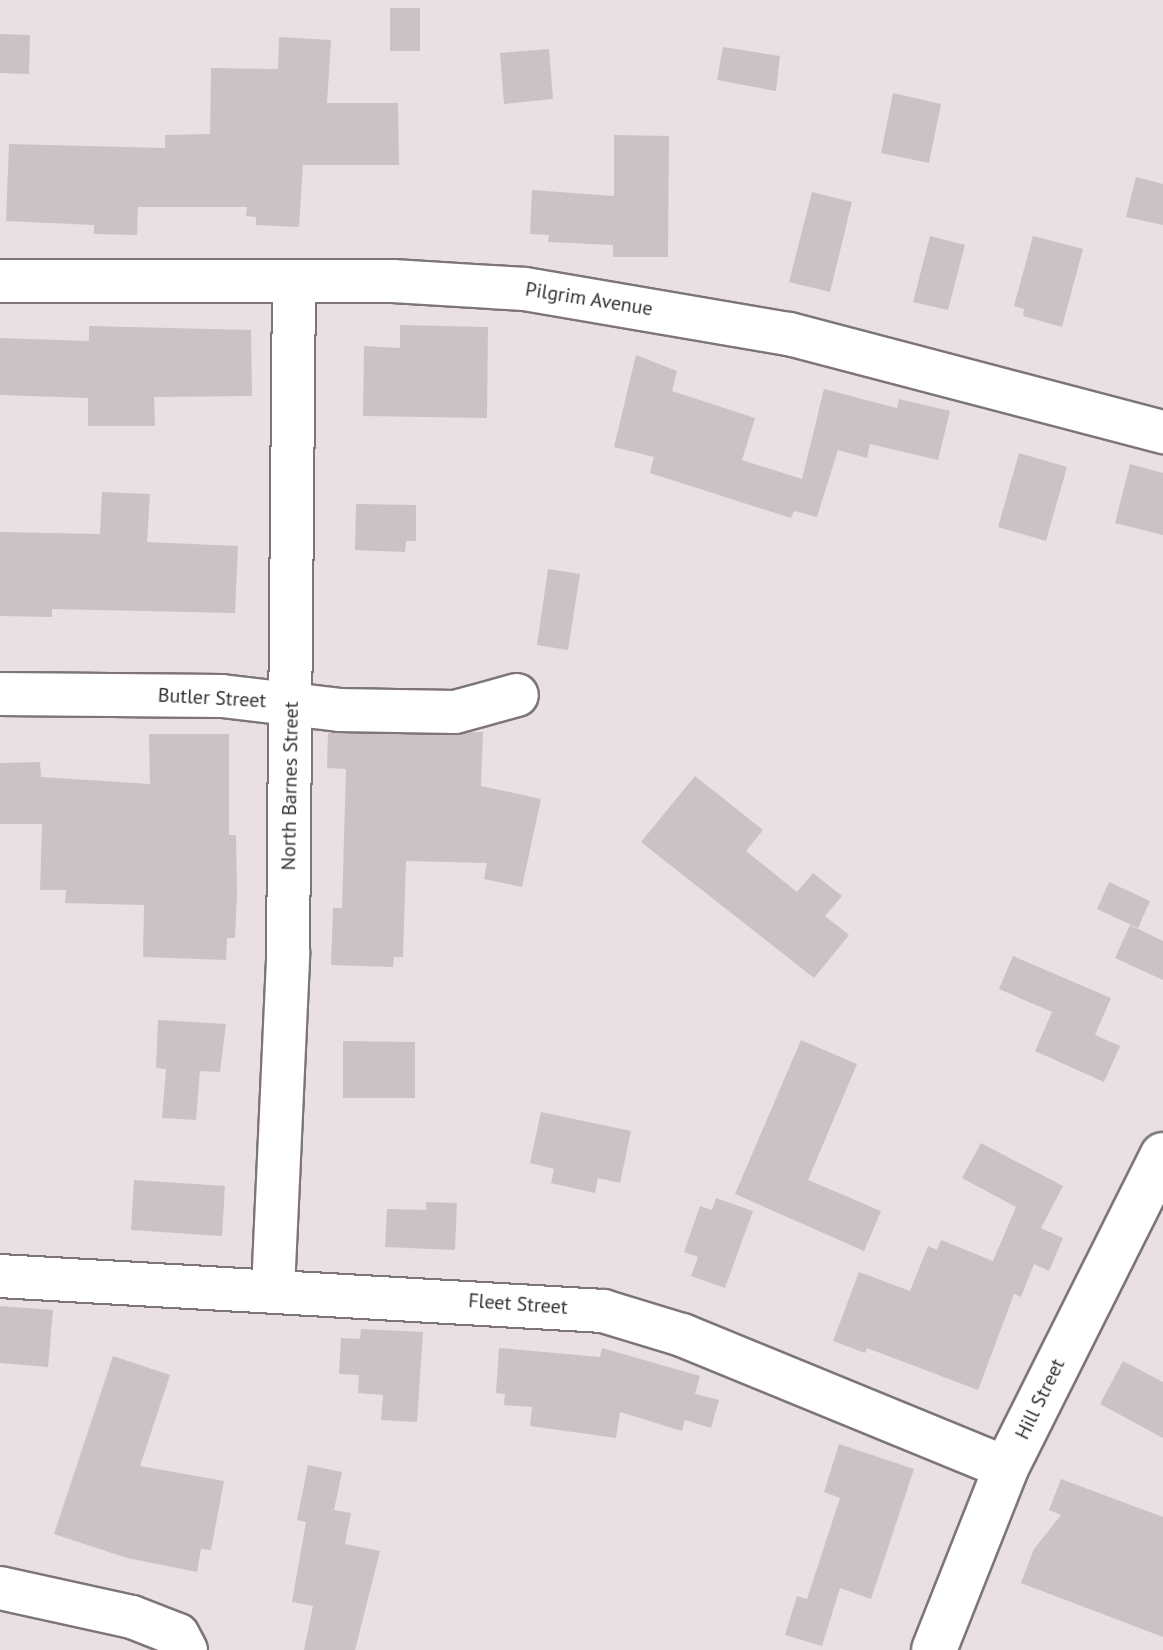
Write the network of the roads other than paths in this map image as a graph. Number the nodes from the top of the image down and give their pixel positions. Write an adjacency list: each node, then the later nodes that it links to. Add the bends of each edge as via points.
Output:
1 (0, 281): 2 (street, Pilgrim Avenue)
2 (294, 282): 3 (street, Pilgrim Avenue, via 458,283 630,305 789,334); 6 (street, North Barnes Street)
3 (1163, 432)
4 (0, 694): 6 (street, Butler Street, via 222,696)
5 (517, 695): 6 (street, Butler Street, via 455,712 339,710)
6 (291, 703): 9 (street, North Barnes Street, via 286,1049)
7 (1163, 1155): 10 (street, Hill Street)
8 (0, 1276): 9 (street, Fleet Street)
9 (273, 1290): 10 (street, Fleet Street, via 556,1305 615,1314 682,1335)
10 (1006, 1468): 13 (street, Hill Street)
11 (0, 1588): 12 (street, via 104,1608 171,1631)
12 (184, 1645)
13 (934, 1650)

